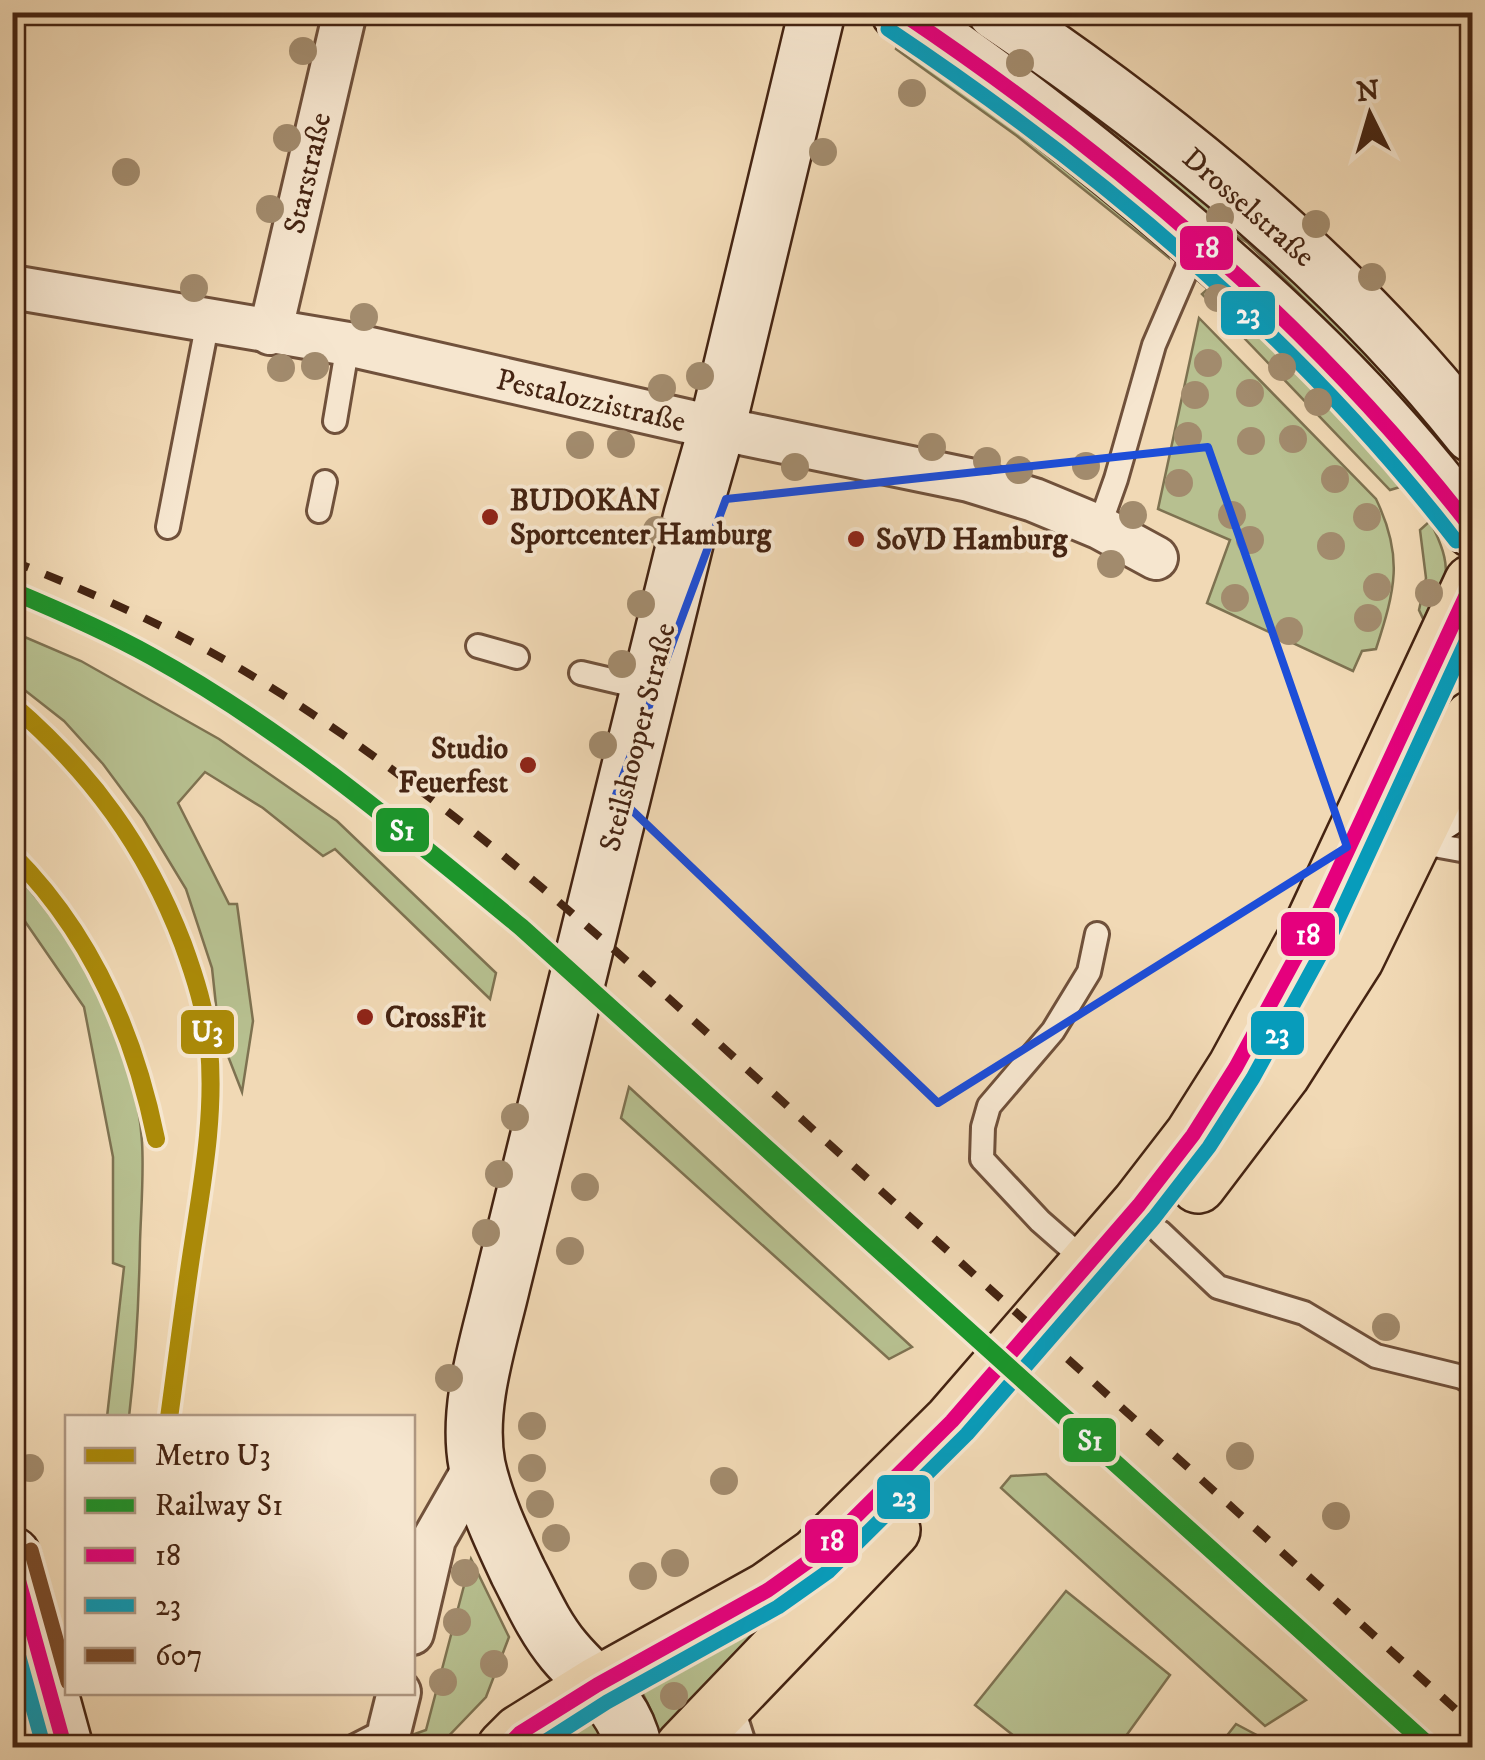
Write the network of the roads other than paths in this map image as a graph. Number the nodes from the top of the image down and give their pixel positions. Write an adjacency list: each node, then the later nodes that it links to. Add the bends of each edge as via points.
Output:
1 (345, 12): 8 (street, Starstraße)
2 (817, 12): 12 (street, Steilshooper Straße)
3 (899, 12): 5 (street, Drosselstraße, via 1033,105)
4 (996, 12): 10 (street, Drosselstraße, via 1210,169)
5 (1199, 242): 17 (lane, via 1154,345); 18 (street, Drosselstraße, via 1310,342 1420,460)
6 (12, 287): 7 (street, Pestalozzistraße)
7 (208, 320): 8 (street, Pestalozzistraße); 16 (lane)
8 (270, 333): 9 (street, Pestalozzistraße)
9 (348, 344): 11 (lane); 12 (street, Pestalozzistraße)
10 (1453, 388): 13 (street, Drosselstraße)
11 (335, 420)
12 (717, 428): 17 (street, Pestalozzistraße, via 969,480); 24 (street, Steilshooper Straße)
13 (1472, 434)
14 (325, 482): 15 (lane)
15 (320, 511)
16 (168, 527)
17 (1099, 527): 19 (street, Pestalozzistraße)
18 (1472, 530)
19 (1156, 558)
20 (1472, 583): 31 (main road, via 1310,929 1236,1067 1192,1135)
21 (478, 646): 22 (lane)
22 (518, 657)
23 (581, 673): 24 (lane)
24 (650, 688): 33 (street, Steilshooper Straße, via 494,1322 475,1411)
25 (1472, 719): 27 (main road)
26 (1472, 791): 27 (street)
27 (1417, 832): 28 (lane); 30 (main road, via 1356,958 1292,1058)
28 (1472, 852)
29 (1097, 934): 31 (lane, via 1090,972 1054,1031 989,1106 982,1159)
30 (1160, 1232): 32 (lane, via 1218,1288 1304,1313 1376,1356); 38 (main road)
31 (1089, 1264): 36 (main road, via 952,1421 816,1556)
32 (1472, 1383)
33 (477, 1464): 35 (street, via 434,1539); 36 (street, Steilshooper Straße, via 497,1528 542,1622)
34 (12, 1555): 39 (street)
35 (415, 1620)
36 (597, 1685): 41 (main road); 42 (street, Steilshooper Straße, via 625,1716)
37 (394, 1710): 40 (lane)
38 (729, 1727): 43 (main road)
39 (65, 1748)
40 (351, 1748)
41 (505, 1748)
42 (634, 1748)
43 (683, 1748)

